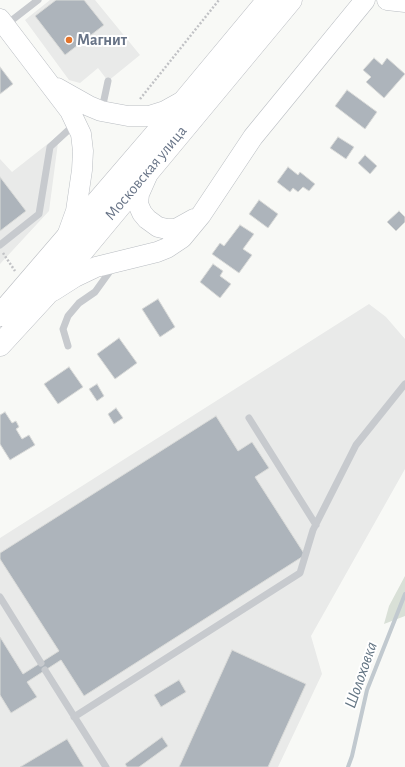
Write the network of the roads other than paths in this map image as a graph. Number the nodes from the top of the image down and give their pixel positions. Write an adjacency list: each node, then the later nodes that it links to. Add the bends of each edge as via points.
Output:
1 (38, 0): 8 (lane)
2 (268, 0): 11 (main road, Московская улица)
3 (291, 0): 14 (main road, Московская улица)
4 (378, 0): 7 (street)
5 (387, 0): 6 (street)
6 (405, 2)
7 (360, 6): 15 (street, via 253,137)
8 (3, 22): 10 (street)
9 (108, 81): 12 (lane)
10 (52, 85): 12 (street); 13 (street)
11 (184, 101): 12 (street, via 149,116 128,116); 16 (main road, Московская улица)
12 (101, 111)
13 (77, 123): 16 (street, via 83,151 82,170 76,211); 17 (lane, via 50,147 39,214)
14 (151, 167): 15 (street, via 139,194 138,204 147,219 158,227 176,229); 19 (main road, Московская улица)
15 (201, 215): 18 (street, via 182,238 167,248)
16 (65, 240): 20 (main road, Московская улица)
17 (0, 245)
18 (117, 262): 19 (street, via 86,271); 22 (lane, via 95,292 79,303 68,316 63,329)
19 (46, 295): 21 (main road, Московская улица)
20 (0, 315)
21 (0, 346)
22 (68, 346)
23 (405, 384): 25 (lane, via 356,445)
24 (249, 418): 25 (lane)
25 (316, 525): 29 (lane, via 300,573)
26 (0, 597): 27 (lane)
27 (41, 663)
28 (45, 670): 29 (lane)
29 (74, 717): 30 (lane)
30 (106, 767)

